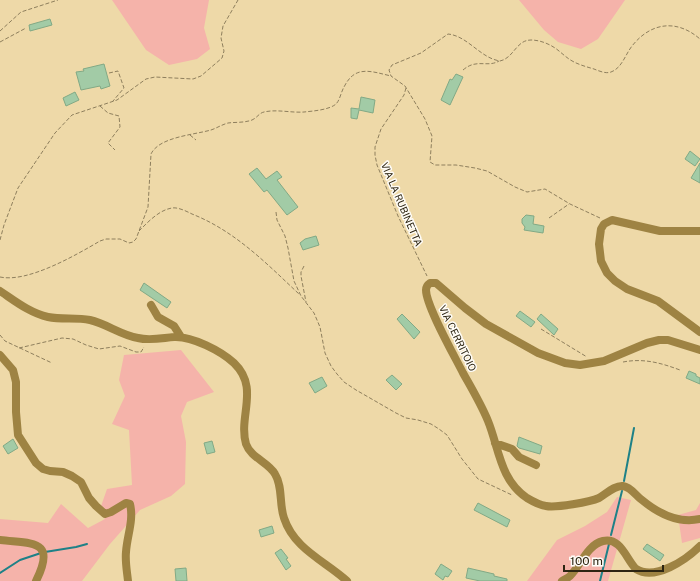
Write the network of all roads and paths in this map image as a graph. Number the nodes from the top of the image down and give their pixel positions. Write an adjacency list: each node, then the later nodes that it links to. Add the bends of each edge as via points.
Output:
1 (58, 0): 4 (path, via 21,12)
2 (238, 0): 12 (path, via 223,26 222,58 201,76 193,79 146,79)
3 (26, 28): 6 (path)
4 (0, 31)
5 (700, 40): 7 (path, via 692,33 676,27 655,28 632,46 622,63 610,72 574,62 553,47 534,40 524,41 507,58)
6 (0, 42)
7 (500, 61): 8 (path, via 474,63); 10 (path, via 448,34 421,53 392,65 389,70)
8 (463, 70)
9 (109, 73): 12 (path, via 118,71 124,88)
10 (391, 76): 11 (path); 14 (path, via 360,71 348,80 336,104 326,108 304,112 264,112 252,120 222,124 213,129)
11 (406, 88): 17 (path, via 426,119 432,136 430,162 435,165 456,165 487,171 527,192 549,190); 26 (path, VIA LA RUBINETTA, via 381,129 375,147 376,160 398,216)
12 (113, 102): 13 (path)
13 (100, 106): 16 (path, via 108,113 119,116 120,127 108,142); 23 (path, via 72,115 55,134 18,188)
14 (190, 134): 15 (path); 22 (path, via 164,142 153,149 149,161 148,207)
15 (196, 140)
16 (114, 150)
17 (570, 204): 19 (path); 20 (path)
18 (276, 212): 28 (path, via 286,240 294,281)
19 (549, 218)
20 (609, 221): 21 (street, via 660,231); 32 (street, via 601,229 599,244 601,261 608,274 627,289 658,301)
21 (700, 231)
22 (138, 232): 25 (path, via 133,242 106,239 66,260 23,276); 28 (path, via 165,210 180,209 212,223 239,240 268,263)
23 (0, 240)
24 (304, 266): 29 (path, via 301,276)
25 (0, 277)
26 (430, 283): 41 (street, VIA CERRITOIO, via 439,285 486,324 538,353 565,363); 43 (street, VIA CERRITOIO, via 426,290 432,311 489,423)
27 (0, 291): 35 (street, via 41,315 91,320)
28 (301, 296): 29 (path)
29 (306, 303): 45 (path, via 320,327 328,360 344,382 396,414 431,424 439,429 447,435 478,479)
30 (151, 305): 34 (street, via 158,317 174,326)
31 (541, 329): 41 (path)
32 (700, 332)
33 (0, 335): 36 (path)
34 (181, 337): 35 (street); 51 (street, via 195,340 225,357 239,369 248,394 244,429 247,447 276,474 284,520 306,550)
35 (143, 339): 36 (path, via 144,347 141,352 120,346 99,349 73,339 62,338)
36 (20, 348): 40 (path)
37 (700, 350): 41 (street, VIA CERRITOIO, via 668,340 659,340)
38 (0, 355): 50 (street, via 13,370 16,382 18,435 36,463 43,469 63,472 81,482 89,498 105,514 126,503 130,504 131,517 126,552)
39 (621, 362): 42 (path, via 653,361)
40 (52, 363)
41 (598, 363)
42 (680, 370)
43 (495, 443): 44 (street, via 512,449 519,457); 46 (street, VIA CERRITOIO, via 511,484 522,495 538,504 553,507 589,501 622,486 630,489 651,507 673,518 687,521)
44 (536, 465)
45 (514, 496)
46 (700, 519)
47 (0, 540): 49 (street, via 34,544 40,549 44,555 43,567)
48 (700, 546): 52 (street, via 676,568 663,575 651,576 636,569 619,545 608,540 602,541 595,545 570,576)
49 (36, 581)
50 (128, 581)
51 (347, 581)
52 (562, 581)

